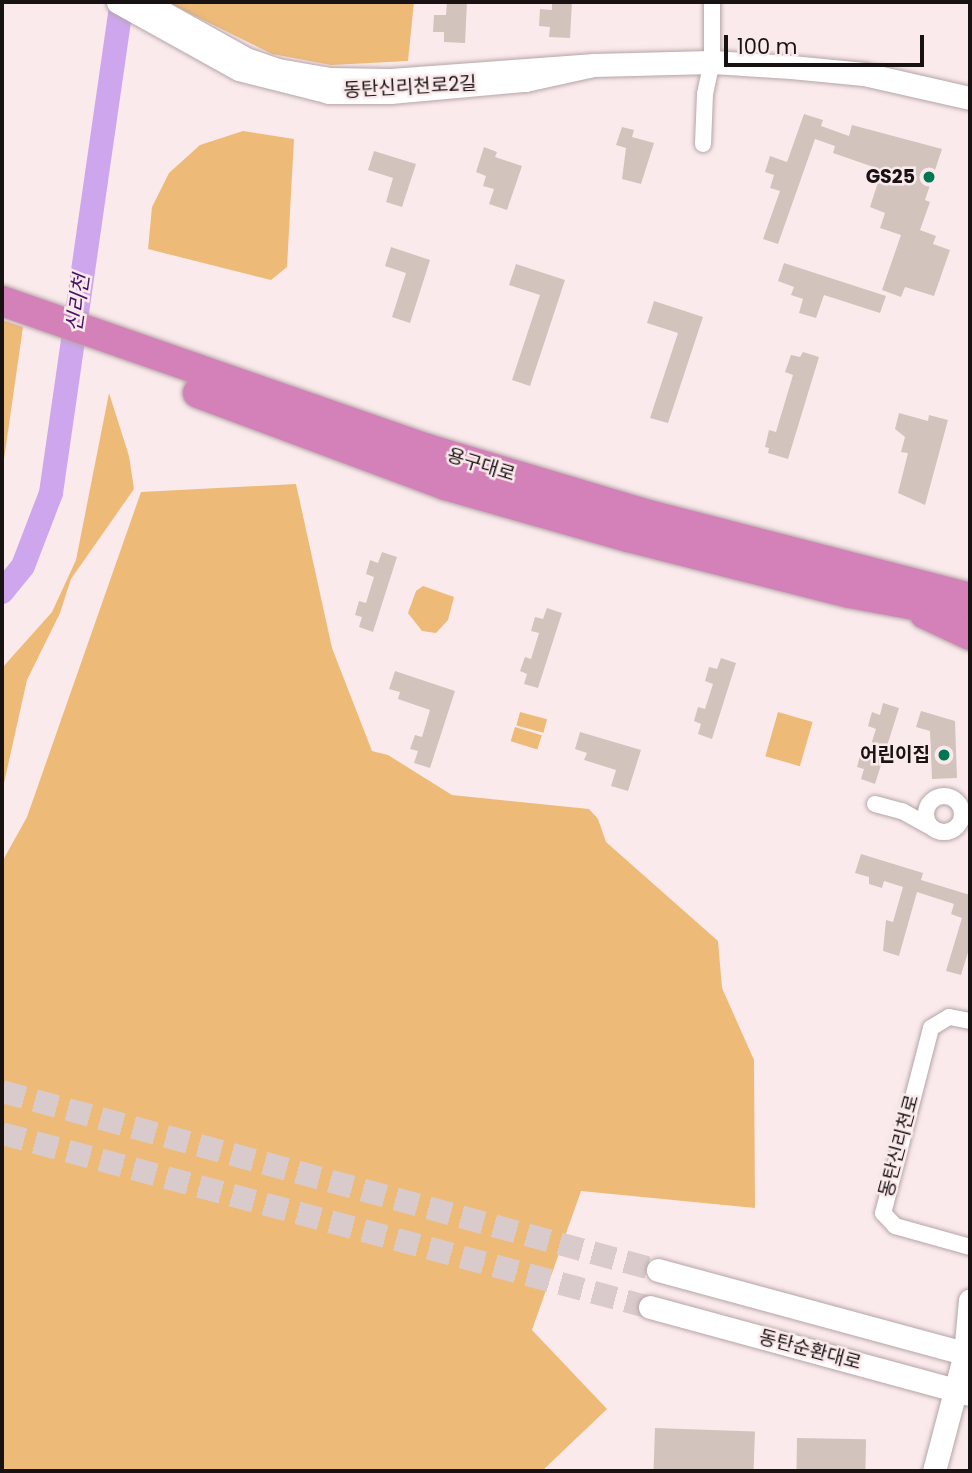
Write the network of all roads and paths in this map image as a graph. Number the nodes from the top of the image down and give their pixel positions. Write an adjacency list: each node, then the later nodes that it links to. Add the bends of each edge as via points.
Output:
1 (118, 2): 4 (street, 동탄신리천로2길)
2 (144, 2): 4 (street, 동탄신리천로2길)
3 (712, 2): 5 (street)
4 (175, 28): 5 (street, 동탄신리천로2길, via 278,70 330,79 388,80 594,65)
5 (712, 62): 6 (street, 동탄신리천로2길, via 864,74); 7 (street)
6 (970, 98)
7 (703, 144)
8 (2, 301): 10 (highway, 용구대로)
9 (2, 323): 10 (highway, 용구대로)
10 (233, 394): 12 (highway, 용구대로)
11 (970, 588): 12 (highway)
12 (905, 593): 13 (highway, 용구대로); 14 (highway, 용구대로); 15 (highway)
13 (970, 598)
14 (970, 615)
15 (970, 635)
16 (875, 804): 18 (street)
17 (928, 804): 18 (street); 19 (street, via 948,796); 20 (street, via 926,816)
18 (902, 811): 20 (street)
19 (966, 813): 20 (street, via 954,829 942,832)
20 (931, 827)
21 (970, 1021): 22 (street, 동탄신리천로, via 949,1017 931,1028 883,1213 895,1226)
22 (970, 1247)
23 (658, 1270): 26 (street, 동탄순환대로)
24 (970, 1300): 26 (street)
25 (649, 1307): 27 (street, 동탄순환대로)
26 (968, 1352): 27 (street)
27 (962, 1392): 28 (street)
28 (933, 1471)

